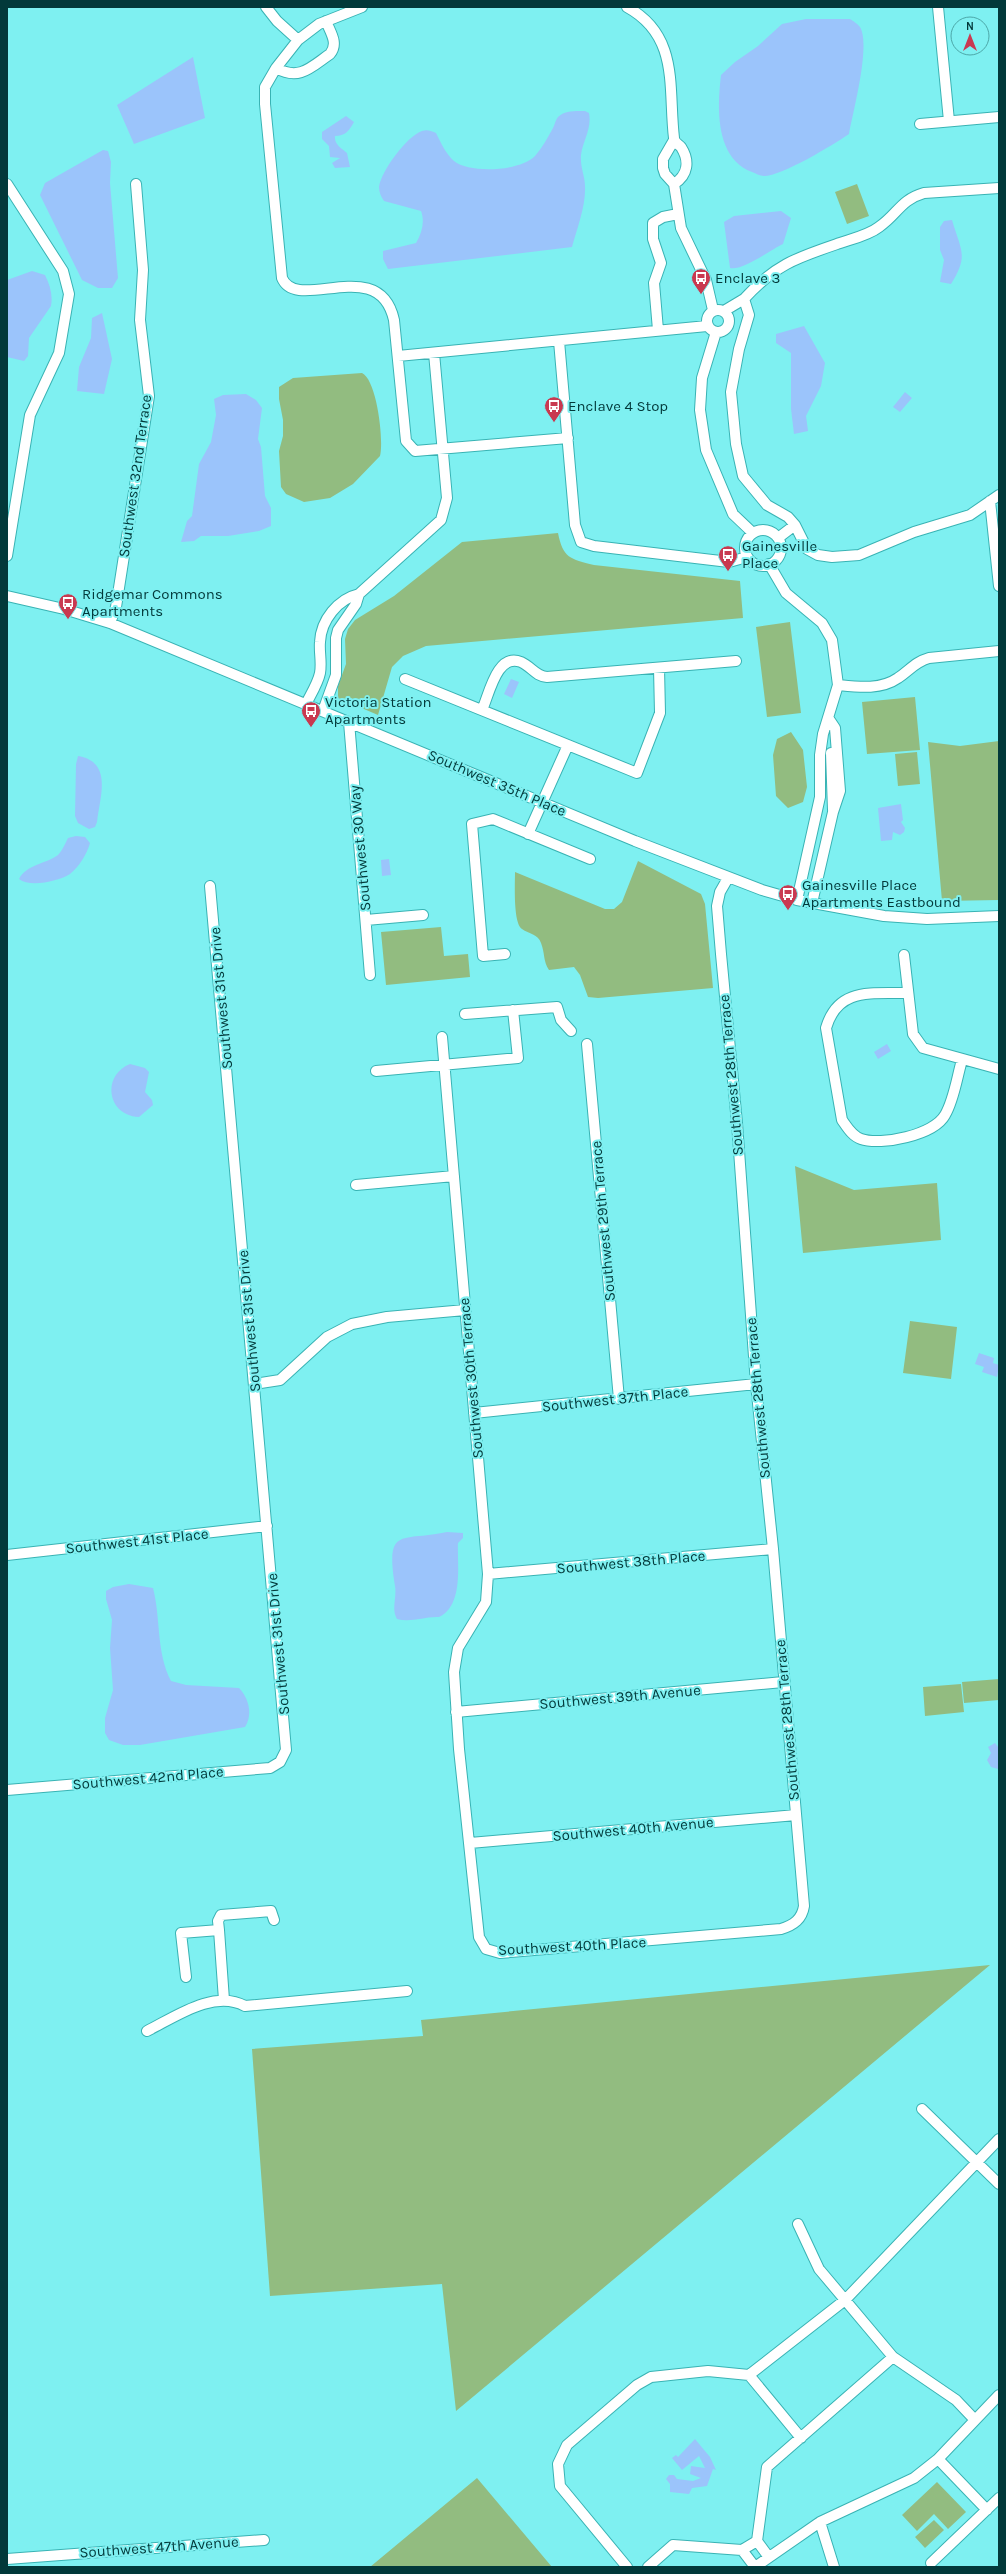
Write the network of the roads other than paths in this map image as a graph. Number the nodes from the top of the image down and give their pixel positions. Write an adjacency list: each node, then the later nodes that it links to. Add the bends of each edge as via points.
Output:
1 (266, 7): 6 (street)
2 (362, 7): 5 (street)
3 (627, 7): 11 (street, via 649,25 664,47 671,69)
4 (938, 7): 9 (street)
5 (326, 21): 6 (street); 7 (street, via 334,39 330,54 301,74)
6 (298, 40): 7 (street)
7 (276, 68): 25 (street, via 265,87 265,95 282,278 285,284 296,290 358,286 375,292 388,303 392,311)
8 (999, 117): 9 (street)
9 (949, 121): 10 (street)
10 (920, 124)
11 (674, 140): 14 (street, via 666,151 663,168); 14 (street, via 685,155 687,163 683,177)
12 (7, 184): 33 (street, via 63,271 69,294 59,353 30,415)
13 (136, 184): 39 (street, Southwest 32nd Terrace, via 143,270 140,320 149,396 116,607)
14 (674, 184): 16 (street)
15 (999, 188): 17 (street, via 924,192 913,196 904,201 879,228 788,261 763,278)
16 (678, 214): 18 (street, via 687,244 706,280); 21 (street, via 663,217 653,224 653,239 661,263 654,283)
17 (744, 299): 19 (street); 30 (street, via 750,315 738,355 731,392 736,444 744,476 756,494)
18 (713, 310): 19 (street); 20 (street, via 708,315)
19 (724, 311): 22 (street, via 729,317 728,325 724,330)
20 (707, 326): 21 (street); 22 (street)
21 (658, 330): 23 (street)
22 (716, 332): 31 (street, via 702,378 700,410 706,450 733,514)
23 (559, 341): 24 (street); 26 (street)
24 (434, 353): 25 (street); 27 (street)
25 (398, 356): 27 (street, via 407,445 420,452)
26 (568, 438): 27 (street); 34 (street, via 576,533 581,542 594,546 729,562)
27 (443, 450): 37 (street, via 447,498 441,520)
28 (999, 495): 29 (street)
29 (990, 501): 30 (street, via 970,515 914,532 859,555 818,555 807,549); 36 (street)
30 (795, 525): 32 (street)
31 (753, 533): 32 (street, via 768,530); 34 (street, via 745,542)
32 (778, 538): 35 (street, via 781,550 779,556)
33 (7, 556)
34 (747, 557): 35 (street, via 757,565)
35 (769, 564): 46 (street, via 786,593 822,623 832,640)
36 (999, 586)
37 (359, 594): 43 (street, via 342,602 324,624 320,642); 44 (street, via 356,604 338,630)
38 (7, 596): 39 (street, Southwest 35th Place)
39 (110, 623): 47 (street, Southwest 35th Place)
40 (999, 651): 46 (street, via 929,658 919,661 884,685)
41 (736, 661): 42 (street)
42 (659, 668): 48 (street, via 547,677 536,674 522,662 508,662 499,669); 52 (street, via 660,713 637,773)
43 (320, 669): 44 (street); 47 (street)
44 (336, 675): 49 (street)
45 (404, 679): 48 (street)
46 (838, 685): 50 (street)
47 (306, 704): 49 (street, Southwest 35th Place)
48 (482, 710): 52 (street)
49 (323, 711): 51 (street, Southwest 35th Place)
50 (828, 719): 53 (street, via 823,734); 54 (street); 56 (street, via 835,728 840,791)
51 (350, 722): 55 (street, Southwest 35th Place); 65 (street, Southwest 30 Way)
52 (568, 745): 55 (street)
53 (820, 776): 54 (street); 61 (street, via 820,797)
54 (831, 776): 56 (street)
55 (542, 802): 57 (street); 59 (street, Southwest 35th Place)
56 (833, 812): 62 (street)
57 (528, 834): 58 (street); 66 (street, via 493,819 472,824 483,956)
58 (590, 859)
59 (728, 878): 61 (street, Southwest 35th Place); 83 (street, Southwest 28th Terrace, via 720,892 717,906 737,1123)
60 (210, 886): 82 (street, Southwest 31st Drive)
61 (797, 900): 62 (street, Southwest 35th Place)
62 (812, 903): 64 (street, Southwest 35th Place, via 884,916)
63 (423, 915): 65 (street)
64 (999, 916)
65 (366, 920): 68 (street, Southwest 30 Way)
66 (505, 954)
67 (904, 955): 69 (street)
68 (370, 975)
69 (907, 993): 75 (street, via 913,1034 924,1048); 75 (street, via 862,994 838,1004 830,1015 826,1028 842,1120 849,1132 860,1139 876,1140 919,1135 934,1127 945,1116)
70 (513, 1010): 71 (street); 72 (street, via 557,1007 561,1020); 76 (street, via 518,1058)
71 (465, 1014)
72 (571, 1031)
73 (442, 1037): 76 (street, Southwest 30th Terrace)
74 (587, 1044): 84 (street, Southwest 29th Terrace)
75 (962, 1060): 77 (street)
76 (445, 1066): 78 (street); 79 (street, Southwest 30th Terrace)
77 (999, 1069)
78 (376, 1071)
79 (454, 1176): 80 (street); 81 (street, Southwest 30th Terrace)
80 (356, 1186)
81 (465, 1310): 82 (street, via 387,1317 352,1324 327,1337 280,1380); 85 (street, Southwest 30th Terrace)
82 (254, 1384): 86 (street, Southwest 31st Drive)
83 (756, 1384): 84 (street, Southwest 37th Place); 87 (street, Southwest 28th Terrace)
84 (619, 1399): 85 (street, Southwest 37th Place)
85 (474, 1413): 89 (street, Southwest 30th Terrace)
86 (267, 1526): 88 (street, Southwest 41st Place); 92 (street, Southwest 31st Drive, via 287,1744)
87 (773, 1549): 89 (street, Southwest 38th Place); 90 (street, Southwest 28th Terrace)
88 (7, 1556)
89 (488, 1574): 91 (street, Southwest 30th Terrace, via 486,1602 458,1648 454,1672)
90 (783, 1682): 91 (street, Southwest 39th Avenue); 94 (street, Southwest 28th Terrace)
91 (456, 1712): 95 (street, Southwest 40th Place)
92 (284, 1755): 93 (street, Southwest 42nd Place, via 280,1762 270,1768)
93 (7, 1790)
94 (796, 1815): 95 (street, Southwest 40th Avenue); 96 (street, Southwest 28th Terrace, via 804,1906)
95 (470, 1843): 96 (street, Southwest 40th Place, via 479,1937 482,1945 493,1952 675,1940 781,1929 792,1926)
96 (800, 1918)
97 (274, 1920): 98 (street, via 271,1911 221,1915 218,1921)
98 (219, 1930): 99 (street, via 181,1933); 101 (street)
99 (186, 1977)
100 (407, 1991): 101 (street, via 245,2006 236,2000)
101 (224, 2000): 102 (street, via 195,2007)
102 (147, 2031)
103 (922, 2109): 105 (street)
104 (999, 2139): 105 (street)
105 (976, 2162): 106 (street); 108 (street)
106 (999, 2184)
107 (798, 2224): 108 (street, via 818,2269)
108 (845, 2300): 109 (street); 110 (street)
109 (893, 2357): 112 (street, via 956,2400); 113 (street)
110 (749, 2375): 113 (street); 124 (street, via 708,2371 651,2377 567,2445 558,2464 560,2486)
111 (999, 2394): 112 (street)
112 (975, 2420): 114 (street)
113 (801, 2438): 119 (street, via 767,2467)
114 (938, 2459): 116 (street); 117 (street, via 914,2478)
115 (999, 2498): 116 (street)
116 (987, 2510): 123 (street)
117 (820, 2522): 121 (street); 127 (street)
118 (264, 2540): 122 (street, Southwest 47th Avenue)
119 (757, 2541): 120 (street); 121 (street)
120 (742, 2550): 125 (street, via 673,2546); 126 (street)
121 (768, 2556): 126 (street)
122 (7, 2559)
123 (931, 2563)
124 (627, 2567)
125 (648, 2567)
126 (755, 2567)
127 (834, 2567)

